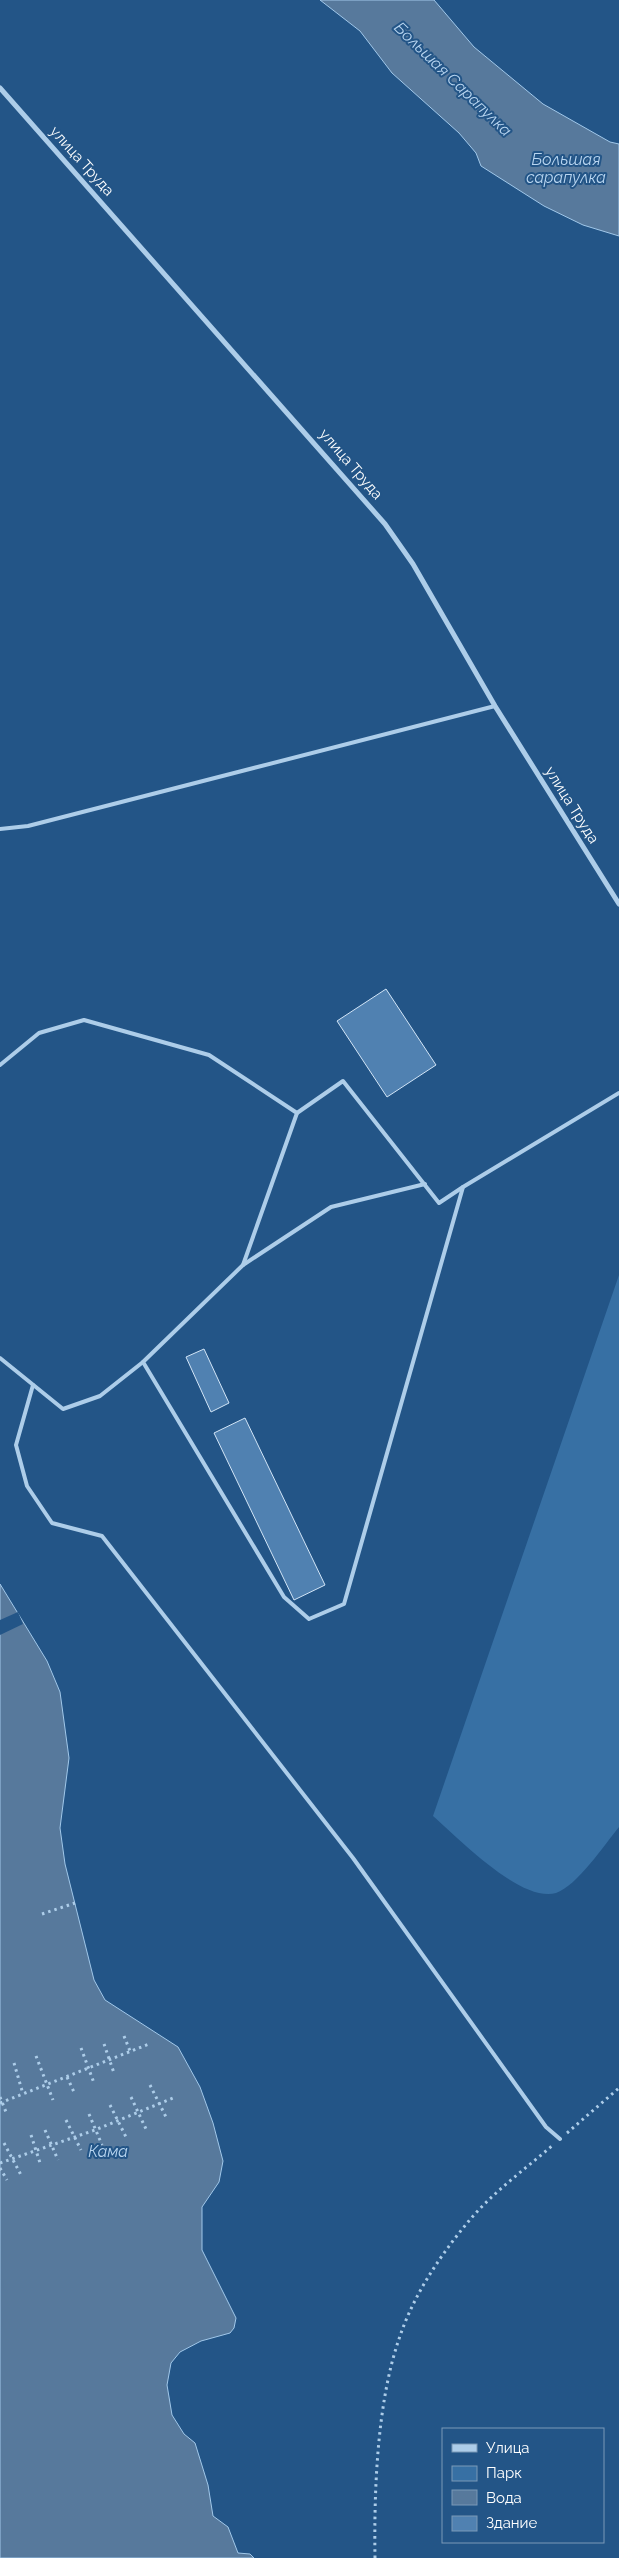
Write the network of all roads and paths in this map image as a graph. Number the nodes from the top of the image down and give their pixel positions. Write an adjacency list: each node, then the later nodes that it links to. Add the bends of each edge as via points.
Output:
1 (0, 88): 2 (street, улица Труда, via 386,524 413,564)
2 (495, 706): 3 (lane, via 28,826); 4 (street, улица Труда)
3 (0, 829)
4 (619, 904)
5 (0, 1066): 7 (lane, via 39,1033 84,1020 209,1055)
6 (619, 1094): 9 (lane)
7 (297, 1113): 8 (lane, via 343,1081); 10 (lane)
8 (425, 1184): 9 (lane, via 439,1203); 10 (lane, via 331,1207)
9 (463, 1187): 12 (lane, via 344,1604 309,1619 284,1597)
10 (243, 1266): 12 (lane)
11 (0, 1358): 13 (lane)
12 (143, 1362): 13 (lane, via 100,1396 63,1409)
13 (33, 1385): 52 (lane, via 16,1445 26,1486 52,1523 102,1536 353,1858 546,2127)
14 (75, 1903): 15 (path)
15 (42, 1914)
16 (124, 2036): 20 (path)
17 (104, 2044): 22 (path)
18 (149, 2044): 20 (path)
19 (81, 2048): 24 (path)
20 (130, 2052): 22 (path)
21 (36, 2056): 28 (path)
22 (110, 2060): 24 (path); 25 (path)
23 (14, 2063): 32 (path)
24 (89, 2068): 26 (path); 27 (path)
25 (114, 2073)
26 (67, 2077): 28 (path); 31 (path)
27 (94, 2083)
28 (47, 2085): 32 (path); 36 (path)
29 (150, 2085): 38 (path)
30 (619, 2088): 52 (path)
31 (74, 2092)
32 (23, 2094): 37 (path)
33 (0, 2097): 37 (path)
34 (131, 2097): 41 (path)
35 (173, 2098): 38 (path)
36 (53, 2100)
37 (1, 2103): 40 (path)
38 (159, 2104): 41 (path); 43 (path)
39 (110, 2105): 45 (path)
40 (6, 2112)
41 (137, 2112): 45 (path); 46 (path)
42 (89, 2114): 48 (path)
43 (167, 2119)
44 (66, 2120): 50 (path)
45 (117, 2121): 48 (path); 51 (path)
46 (146, 2129)
47 (45, 2130): 54 (path)
48 (95, 2130): 50 (path); 55 (path)
49 (31, 2135): 56 (path)
50 (74, 2136): 54 (path); 57 (path)
51 (126, 2137)
52 (560, 2139): 65 (path, via 469,2221 425,2281 410,2312 392,2367 382,2424)
53 (4, 2143): 58 (path)
54 (51, 2144): 56 (path); 59 (path)
55 (102, 2144)
56 (35, 2150): 58 (path); 61 (path)
57 (81, 2150)
58 (11, 2159): 60 (path); 63 (path)
59 (58, 2160)
60 (0, 2163)
61 (41, 2166)
62 (0, 2168): 64 (path)
63 (21, 2176)
64 (7, 2180)
65 (375, 2558)

